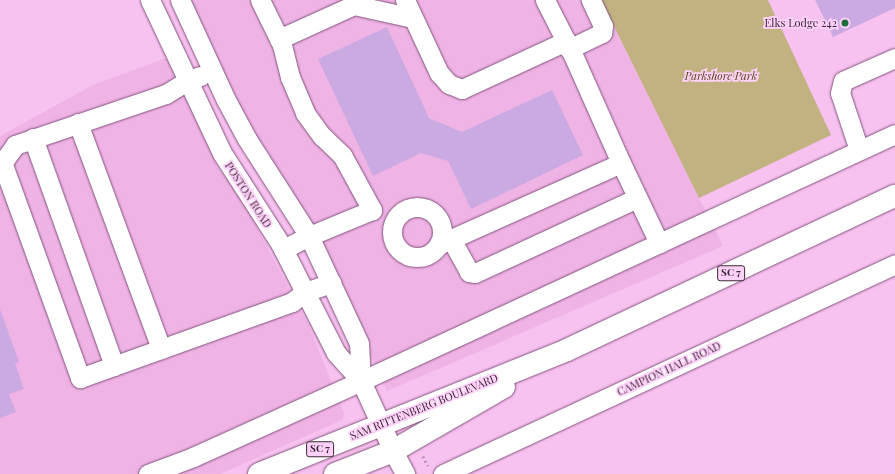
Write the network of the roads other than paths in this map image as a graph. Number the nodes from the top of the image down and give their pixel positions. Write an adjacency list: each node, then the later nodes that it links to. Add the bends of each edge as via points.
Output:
1 (150, 0): 12 (street, POSTON ROAD)
2 (180, 0): 11 (street, POSTON ROAD)
3 (260, 0): 8 (street)
4 (405, 0): 7 (street)
5 (545, 0): 9 (street)
6 (591, 0): 9 (street, via 603,26 602,33)
7 (413, 18): 8 (street, via 354,5); 9 (street, via 439,73 448,84 462,89)
8 (279, 39): 21 (street, via 290,77 305,113 322,136 342,155)
9 (568, 45): 17 (street)
10 (895, 58): 16 (street, via 843,81 840,93)
11 (212, 71): 12 (street); 23 (street, POSTON ROAD, via 247,139)
12 (188, 80): 13 (street, via 166,94); 26 (street, POSTON ROAD, via 222,154)
13 (78, 123): 15 (street); 30 (street)
14 (895, 134): 16 (street)
15 (33, 138): 18 (street, via 15,145); 32 (street)
16 (859, 150): 25 (street)
17 (621, 163): 20 (street); 24 (street)
18 (1, 164): 32 (street, via 80,378)
19 (895, 196): 31 (main road, SAM RITTENBERG BOULEVARD / SC 7)
20 (638, 198): 24 (street, via 475,273 469,272); 25 (street)
21 (372, 210): 22 (street); 23 (street)
22 (392, 234): 24 (street, via 398,249 412,257 421,258 429,255); 24 (street, via 396,218 402,212 410,208 426,208 434,213 441,223)
23 (309, 236): 26 (street); 28 (street, POSTON ROAD)
24 (446, 241)
25 (659, 243): 33 (street)
26 (283, 249): 29 (street, POSTON ROAD)
27 (895, 264): 40 (street, CAMPION HALL ROAD)
28 (331, 283): 29 (street); 33 (street, POSTON ROAD, via 359,343)
29 (305, 292): 30 (street, via 292,302); 33 (street, POSTON ROAD, via 336,353)
30 (161, 350): 32 (street)
31 (567, 350): 34 (main road, SAM RITTENBERG BOULEVARD / SC 7); 35 (main road, SAM RITTENBERG BOULEVARD / SC 7)
32 (114, 366)
33 (361, 381): 34 (street, POSTON ROAD); 36 (street, via 193,457)
34 (380, 424): 35 (street, POSTON ROAD); 37 (main road, SAM RITTENBERG BOULEVARD / SC 7)
35 (393, 452): 38 (main road, SAM RITTENBERG BOULEVARD / SC 7); 39 (street, POSTON ROAD)
36 (148, 474)
37 (259, 474)
38 (335, 474)
39 (406, 474)
40 (442, 474)

